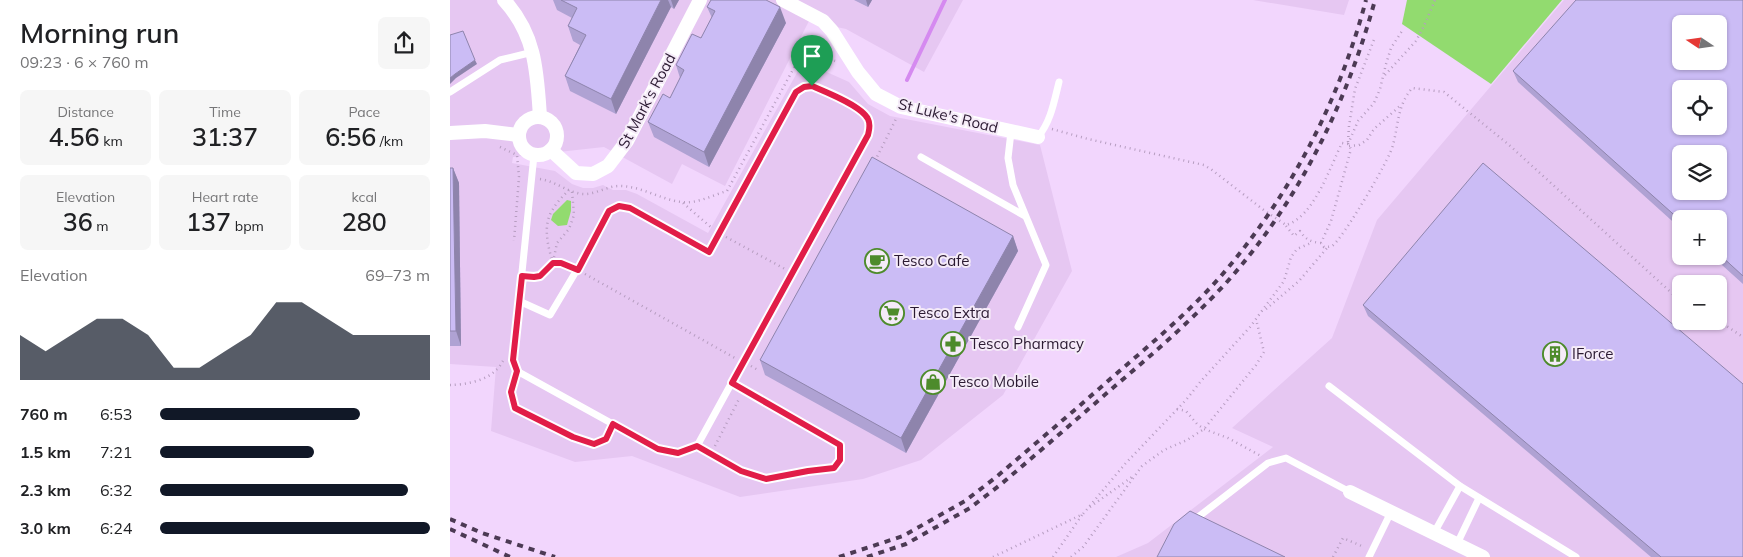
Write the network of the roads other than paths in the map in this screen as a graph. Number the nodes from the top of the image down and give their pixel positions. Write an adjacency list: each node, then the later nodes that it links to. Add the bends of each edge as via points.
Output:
1 (504, 0): 4 (street, via 516,13)
2 (700, 0): 12 (street, St Mark's Road, via 627,141 612,162 593,174 576,173)
3 (788, 1): 8 (street, St Luke's Road, via 822,21 876,94 901,107)
4 (533, 52): 6 (lane, via 500,60); 7 (street)
5 (1059, 82): 11 (lane, via 1052,111)
6 (450, 92)
7 (540, 117): 10 (street, via 523,123); 12 (street, via 555,127 557,139)
8 (1011, 132): 11 (street, St Luke's Road); 15 (lane, via 1008,158 1013,185)
9 (450, 133): 10 (street, via 486,131)
10 (518, 135): 13 (street, via 525,151)
11 (1038, 137)
12 (551, 150): 13 (street)
13 (534, 155): 16 (lane)
14 (920, 157): 15 (lane)
15 (1026, 216): 17 (lane, via 1046,265)
16 (519, 300): 18 (lane, via 513,360); 19 (lane, via 550,315 609,211 619,206 630,208 709,252 796,92 812,86 860,110 868,118 868,135)
17 (1018, 327)
18 (517, 371): 21 (lane); 21 (lane, via 511,392 515,408 594,444 606,439)
19 (732, 383): 22 (lane); 22 (lane, via 840,445 840,460 834,468 766,479 741,471)
20 (1329, 386): 23 (lane)
21 (613, 424): 22 (lane, via 658,449 678,453)
22 (697, 446)
23 (1460, 486): 25 (lane); 28 (lane)
24 (1350, 492): 26 (street); 27 (lane, via 1286,458 1268,464)
25 (1479, 498): 29 (lane); 32 (lane)
26 (1391, 512): 28 (street); 30 (lane)
27 (1187, 526)
28 (1434, 533): 29 (street)
29 (1457, 544): 31 (street)
30 (1370, 554)
31 (1484, 557)
32 (1576, 557)

